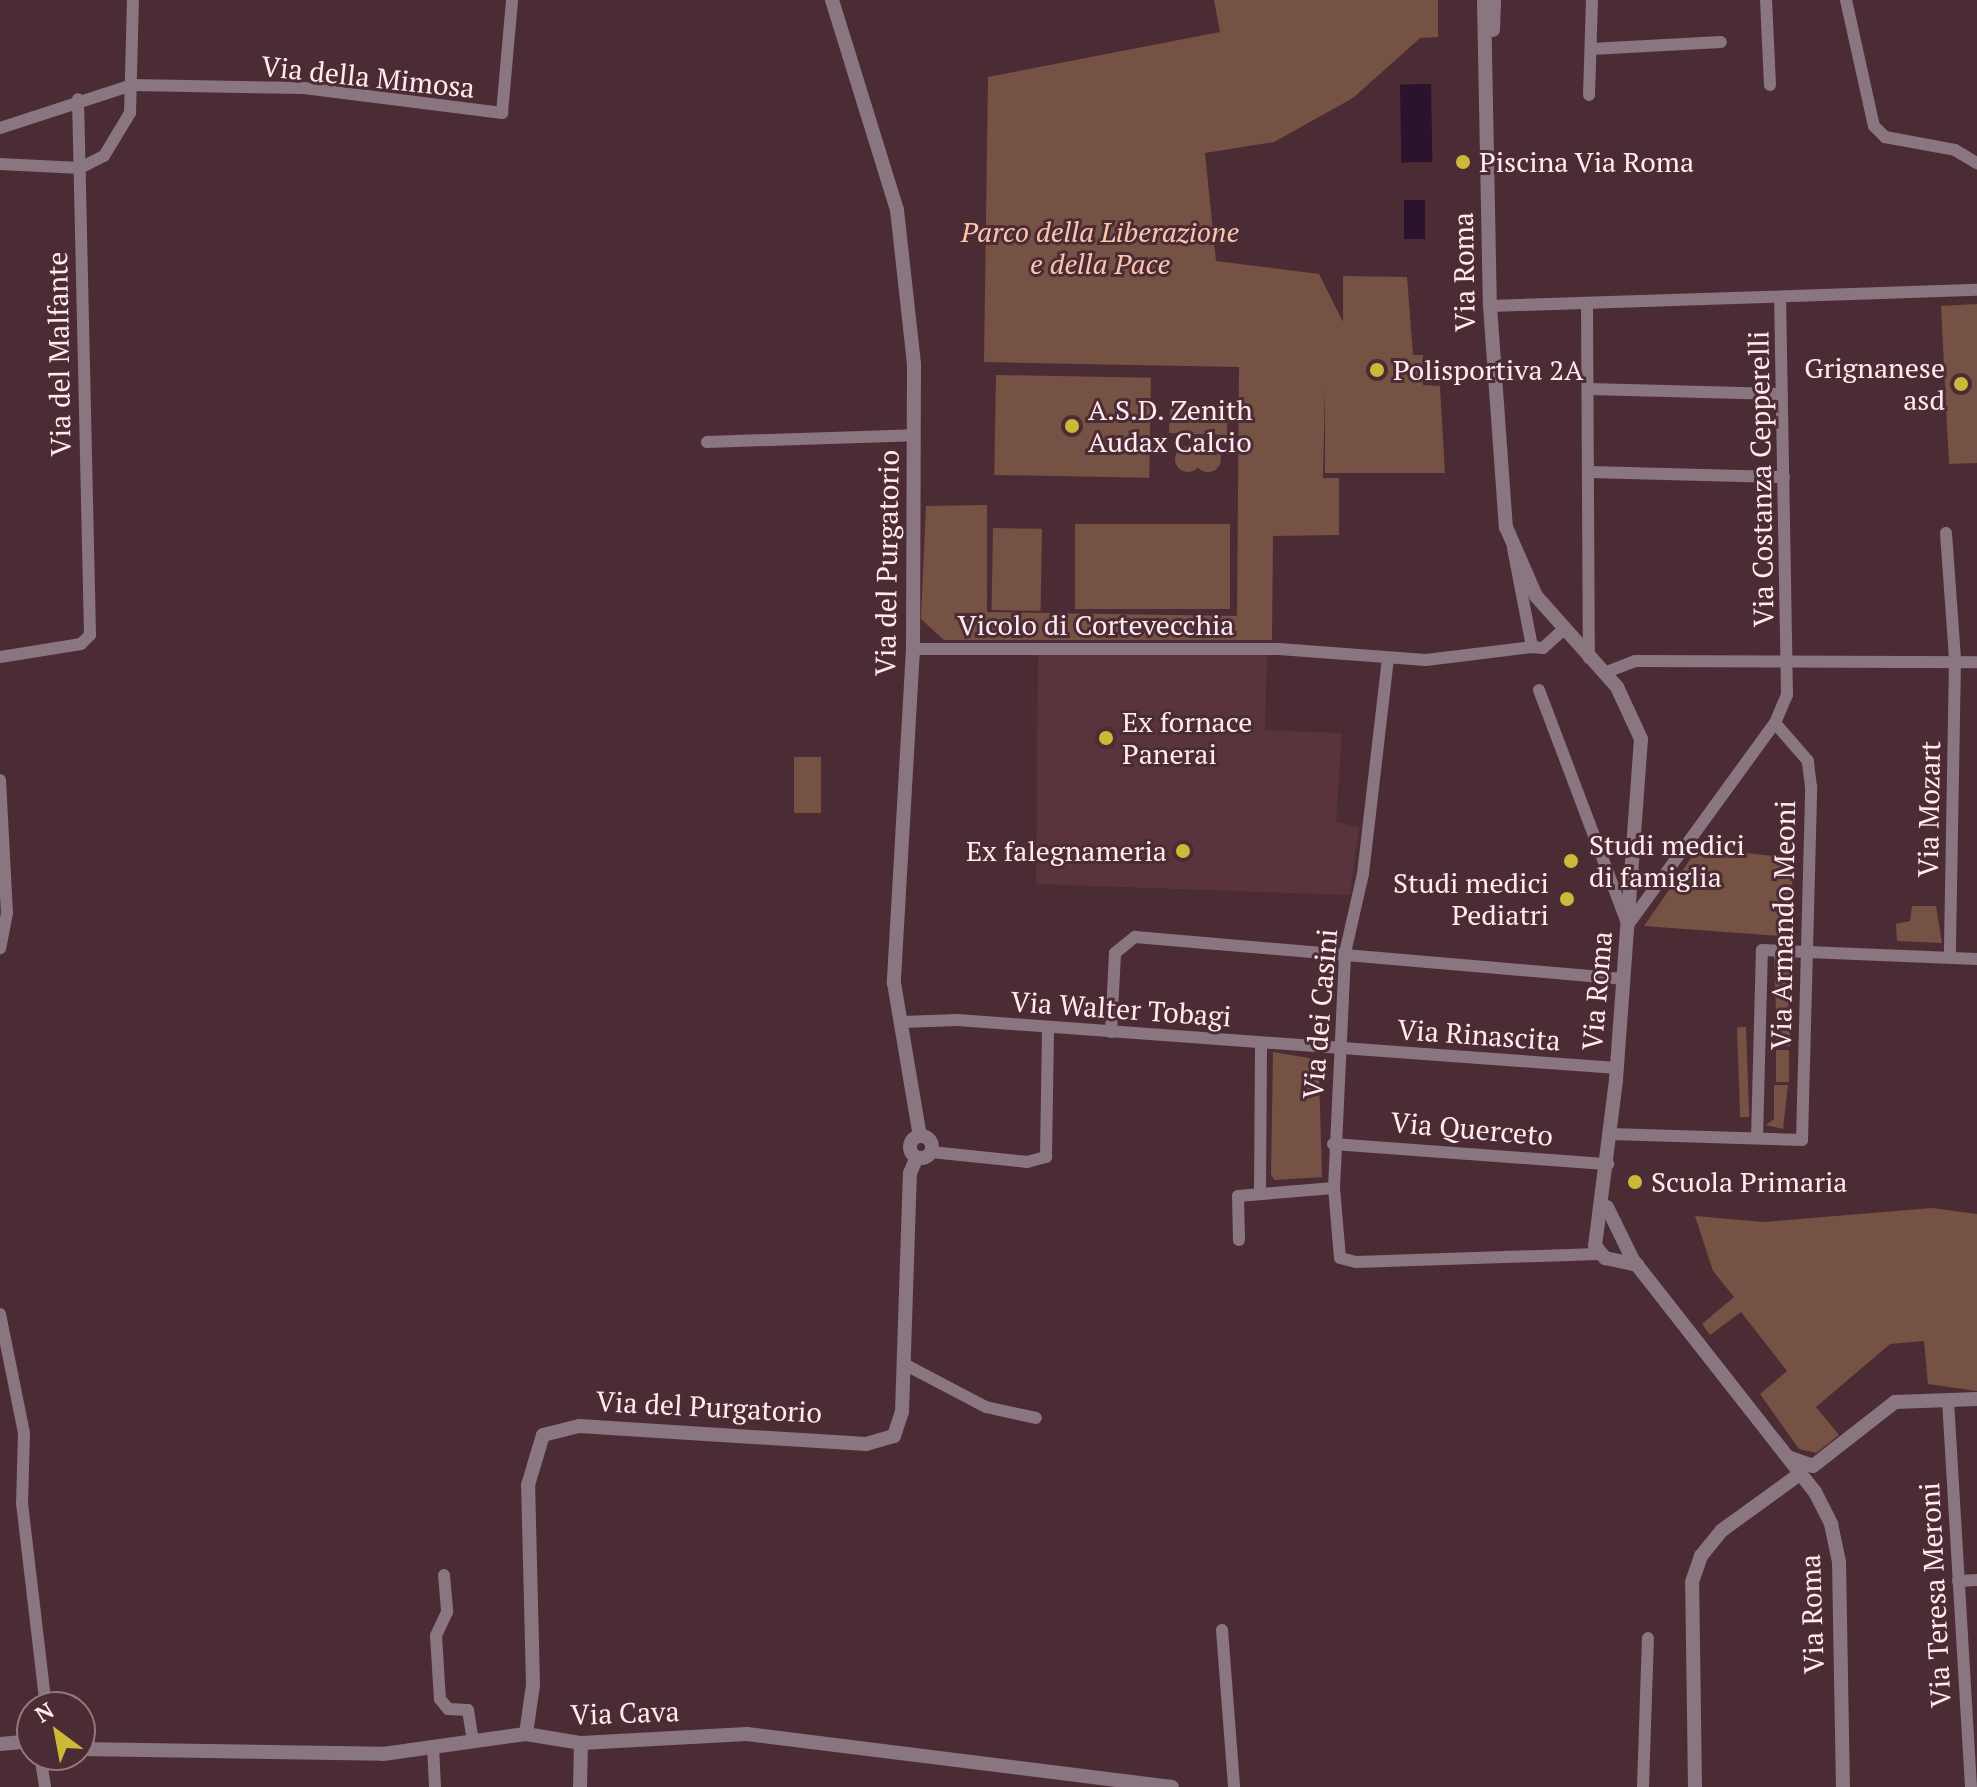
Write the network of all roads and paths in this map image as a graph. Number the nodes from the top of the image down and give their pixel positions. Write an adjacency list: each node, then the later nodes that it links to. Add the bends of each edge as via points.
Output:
1 (133, 0): 12 (street)
2 (512, 0): 12 (street, Via della Mimosa, via 502,113 304,88)
3 (832, 0): 26 (street, Via del Purgatorio, via 897,210)
4 (1484, 0): 9 (street, Via Roma)
5 (1494, 0): 9 (street, Via Roma)
6 (1592, 0): 11 (street)
7 (1766, 0): 13 (street)
8 (1846, 0): 17 (street, via 1874,126 1885,137 1955,150)
9 (1488, 41): 23 (street, Via Roma)
10 (1721, 42): 11 (street)
11 (1591, 49): 14 (street)
12 (132, 85): 15 (street, Via della Mimosa); 19 (street, via 120,137)
13 (1770, 85)
14 (1589, 95)
15 (78, 99): 16 (street, Via della Mimosa); 19 (street, Via del Malfante)
16 (0, 128)
17 (1977, 163)
18 (0, 164): 19 (street)
19 (80, 168): 35 (street, Via del Malfante, via 90,635 81,644)
20 (1977, 290): 21 (street)
21 (1780, 297): 22 (street); 25 (street, Via Costanza Cepperelli)
22 (1587, 303): 23 (street); 24 (street)
23 (1490, 306): 31 (street, Via Roma, via 1499,491)
24 (1589, 389): 25 (street); 28 (street)
25 (1782, 394): 29 (street, Via Costanza Cepperelli)
26 (914, 435): 27 (street); 34 (street, Via del Purgatorio)
27 (707, 442)
28 (1589, 472): 29 (street); 37 (street)
29 (1784, 477): 38 (street, Via Costanza Cepperelli)
30 (1946, 533): 39 (street, Via Mozart)
31 (1513, 548): 32 (street, Via Roma); 33 (street, Via Roma)
32 (1562, 631): 33 (street, via 1543,648); 37 (street, Via Roma)
33 (1532, 647): 36 (street, via 1481,656)
34 (913, 649): 36 (street, Vicolo di Cortevecchia, via 1279,649); 52 (street, Via del Purgatorio, via 896,893)
35 (0, 657)
36 (1388, 657): 48 (street, Via dei Casini, via 1363,874)
37 (1589, 658): 41 (street, Via Roma)
38 (1789, 659): 39 (street); 41 (street, via 1635,661); 43 (street, Via Costanza Cepperelli)
39 (1955, 660): 40 (street); 49 (street, Via Mozart)
40 (1977, 662)
41 (1604, 673): 45 (street, Via Roma, via 1628,703 1641,739)
42 (1539, 690): 45 (street)
43 (1775, 723): 45 (street); 47 (street, Via Armando Meoni, via 1808,761)
44 (0, 780): 46 (street, via 7,913)
45 (1628, 925): 51 (street, Via Roma)
46 (0, 948)
47 (1807, 951): 49 (street); 59 (street, via 1762,950); 59 (street, Via Armando Meoni, via 1802,1140)
48 (1345, 953): 51 (street); 54 (street, via 1125,939 1115,953); 56 (street, Via dei Casini)
49 (1950, 958): 50 (street)
50 (1977, 959)
51 (1624, 979): 57 (street, Via Roma)
52 (901, 1022): 53 (street, Via Walter Tobagi); 61 (street, Via del Purgatorio, via 920,1136 911,1143)
53 (1048, 1028): 54 (street, Via Walter Tobagi); 61 (street, via 1046,1157 1027,1162)
54 (1111, 1032): 55 (street, Via Walter Tobagi)
55 (1261, 1044): 56 (street, Via Walter Tobagi); 64 (street)
56 (1337, 1050): 57 (street, Via Rinascita); 60 (street, Via dei Casini)
57 (1617, 1068): 58 (street, Via Roma)
58 (1610, 1134): 59 (street); 62 (street, Via Roma)
59 (1757, 1138)
60 (1333, 1144): 62 (street, Via Querceto); 63 (street, Via dei Casini)
61 (924, 1154): 72 (street, Via del Purgatorio, via 910,1173)
62 (1608, 1164): 65 (street, Via Roma)
63 (1334, 1188): 64 (street); 68 (street, Via dei Casini, via 1340,1258 1356,1262)
64 (1260, 1191): 66 (street, via 1238,1196)
65 (1606, 1232): 67 (street, Via Roma); 68 (street, Via Roma)
66 (1239, 1240)
67 (1624, 1243): 69 (street); 70 (street, Via Roma)
68 (1599, 1254): 69 (street)
69 (1616, 1257): 70 (street)
70 (1637, 1265): 76 (street, Via Roma, via 1785,1452)
71 (0, 1314): 82 (street, via 24,1433 22,1503)
72 (904, 1364): 75 (street, via 986,1407); 83 (street, Via del Purgatorio, via 899,1424 881,1442 579,1426 543,1435 528,1485 533,1685)
73 (1977, 1399): 74 (street)
74 (1948, 1400): 76 (street, via 1895,1402); 79 (street, Via Teresa Meroni)
75 (1036, 1418)
76 (1807, 1470): 94 (street, via 1721,1531 1701,1556 1692,1582); 95 (street, Via Roma, via 1839,1561)
77 (444, 1575): 84 (street, via 447,1612 436,1636 440,1699 448,1709 468,1710)
78 (1977, 1580): 79 (street)
79 (1958, 1581): 96 (street, Via Teresa Meroni)
80 (1222, 1630): 92 (street)
81 (1648, 1638): 93 (street)
82 (44, 1691)
83 (526, 1734): 84 (street, Via Cava); 85 (street, Via Cava)
84 (473, 1741): 86 (street, Via Cava)
85 (581, 1743): 88 (street, Via Cava, via 747,1734); 90 (street)
86 (433, 1746): 87 (street, Via Cava, via 383,1754); 89 (street)
87 (96, 1749)
88 (1124, 1784): 91 (street, Via Cava)
89 (435, 1787)
90 (580, 1787)
91 (1172, 1787)
92 (1234, 1787)
93 (1643, 1787)
94 (1695, 1787)
95 (1843, 1787)
96 (1971, 1787)

